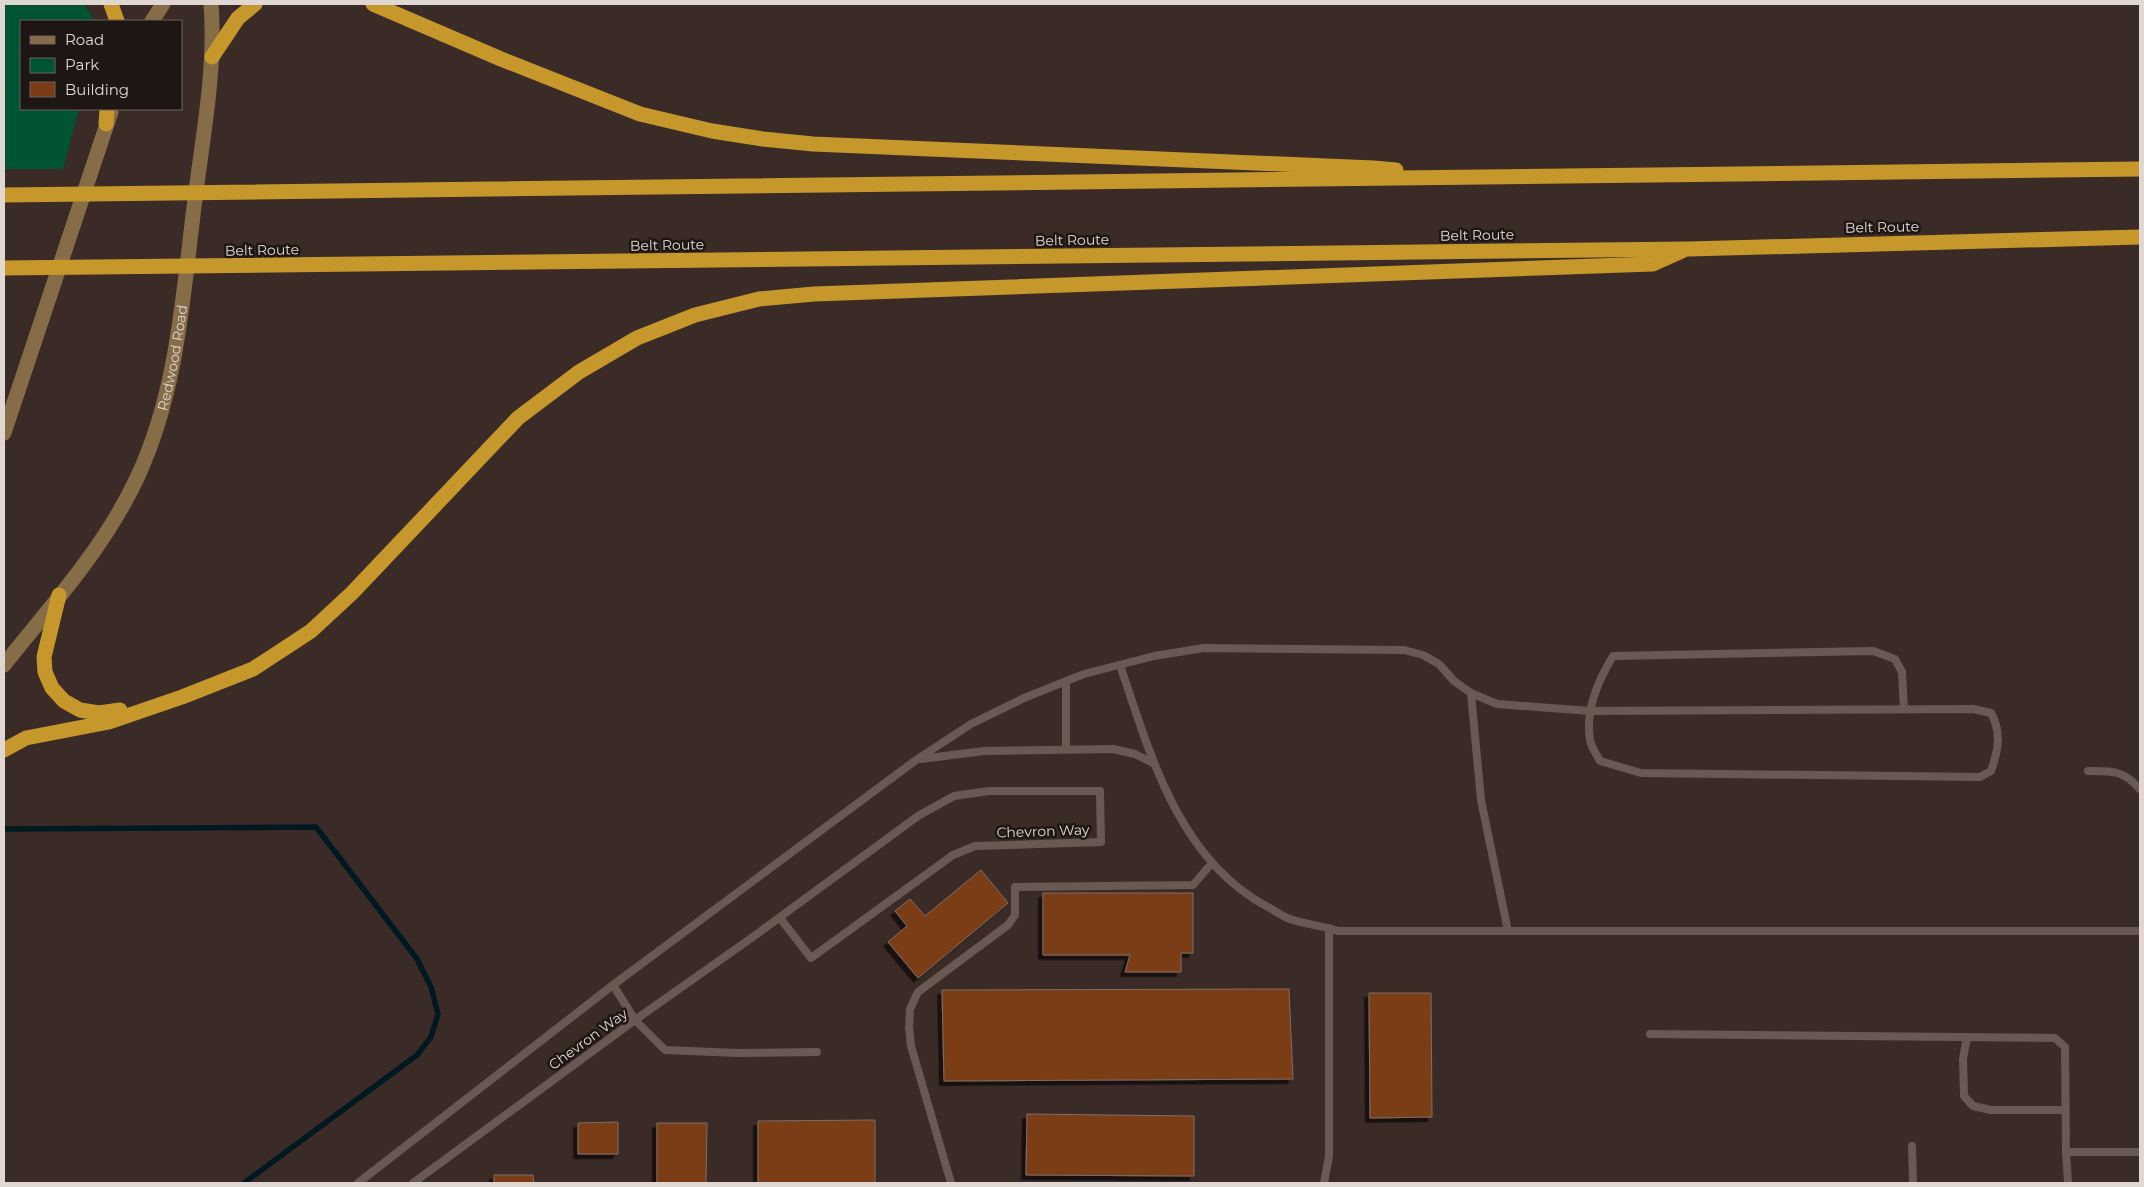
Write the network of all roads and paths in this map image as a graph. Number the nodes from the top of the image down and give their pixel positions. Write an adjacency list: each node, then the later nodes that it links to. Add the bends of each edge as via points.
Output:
1 (111, 4): 6 (highway)
2 (163, 4): 7 (main road)
3 (211, 4): 8 (main road, Redwood Road)
4 (255, 4): 8 (highway, via 238,18)
5 (373, 4): 11 (highway, via 640,114 712,131 812,144 1373,168)
6 (117, 20)
7 (153, 20)
8 (212, 57): 17 (main road, Redwood Road, via 178,328 161,417 136,480 109,528)
9 (107, 116): 16 (main road)
10 (2140, 169): 11 (highway)
11 (1460, 178): 12 (highway)
12 (4, 195)
13 (2140, 238): 14 (highway, Belt Route)
14 (1689, 249): 15 (highway, Belt Route); 22 (highway, via 1653,264 814,294 759,299 695,315 637,338 579,372 518,418 352,593 311,631 253,669)
15 (4, 268)
16 (4, 433)
17 (59, 595): 18 (main road, Redwood Road); 22 (highway, via 44,658 47,678 55,693 74,708 93,713)
18 (4, 665)
19 (1120, 665): 20 (lane); 21 (lane, via 1204,648 1404,650 1439,664 1454,681); 28 (lane)
20 (1066, 682): 25 (lane); 27 (lane, via 971,724)
21 (1471, 693): 24 (lane, via 1497,704); 34 (lane, via 1481,800)
22 (158, 705): 26 (highway, via 109,722 26,738)
23 (1904, 709): 24 (lane); 24 (lane, via 1902,672 1894,659 1873,651 1854,651 1613,656 1598,681); 24 (lane, via 1973,709 1991,713 1997,723 1999,738 1991,772 1980,777 1641,773 1600,761 1590,742)
24 (1590, 712)
25 (1066, 749): 27 (lane, via 984,751); 28 (lane, via 1113,749)
26 (4, 750)
27 (916, 760): 36 (lane)
28 (1153, 762): 31 (lane, via 1182,822)
29 (2088, 771): 30 (lane, via 2113,771 2132,780)
30 (2140, 790)
31 (1212, 863): 33 (lane, via 1226,879 1253,899 1288,918); 47 (lane, via 1192,885 1015,887 1015,915 1008,925 918,992 910,1009 911,1046)
32 (780, 918): 32 (lane, Chevron Way, via 918,816 954,796 989,791 1100,791 1101,842 975,846 953,855 811,958); 37 (lane, Chevron Way)
33 (1329, 928): 34 (lane, via 1338,931); 48 (lane, via 1329,1156)
34 (1508, 932): 35 (lane)
35 (2140, 932)
36 (613, 985): 37 (lane); 45 (lane)
37 (635, 1020): 40 (lane, via 665,1050); 46 (lane, Chevron Way)
38 (1650, 1034): 39 (lane)
39 (1967, 1037): 41 (lane, via 2055,1038 2064,1047); 41 (lane, via 1963,1059 1964,1096 1974,1106 1992,1110)
40 (817, 1052)
41 (2064, 1110): 43 (lane)
42 (1912, 1146): 49 (lane)
43 (2066, 1152): 44 (lane); 50 (lane)
44 (2140, 1152)
45 (358, 1183)
46 (413, 1183)
47 (951, 1183)
48 (1324, 1183)
49 (1912, 1183)
50 (2068, 1183)

